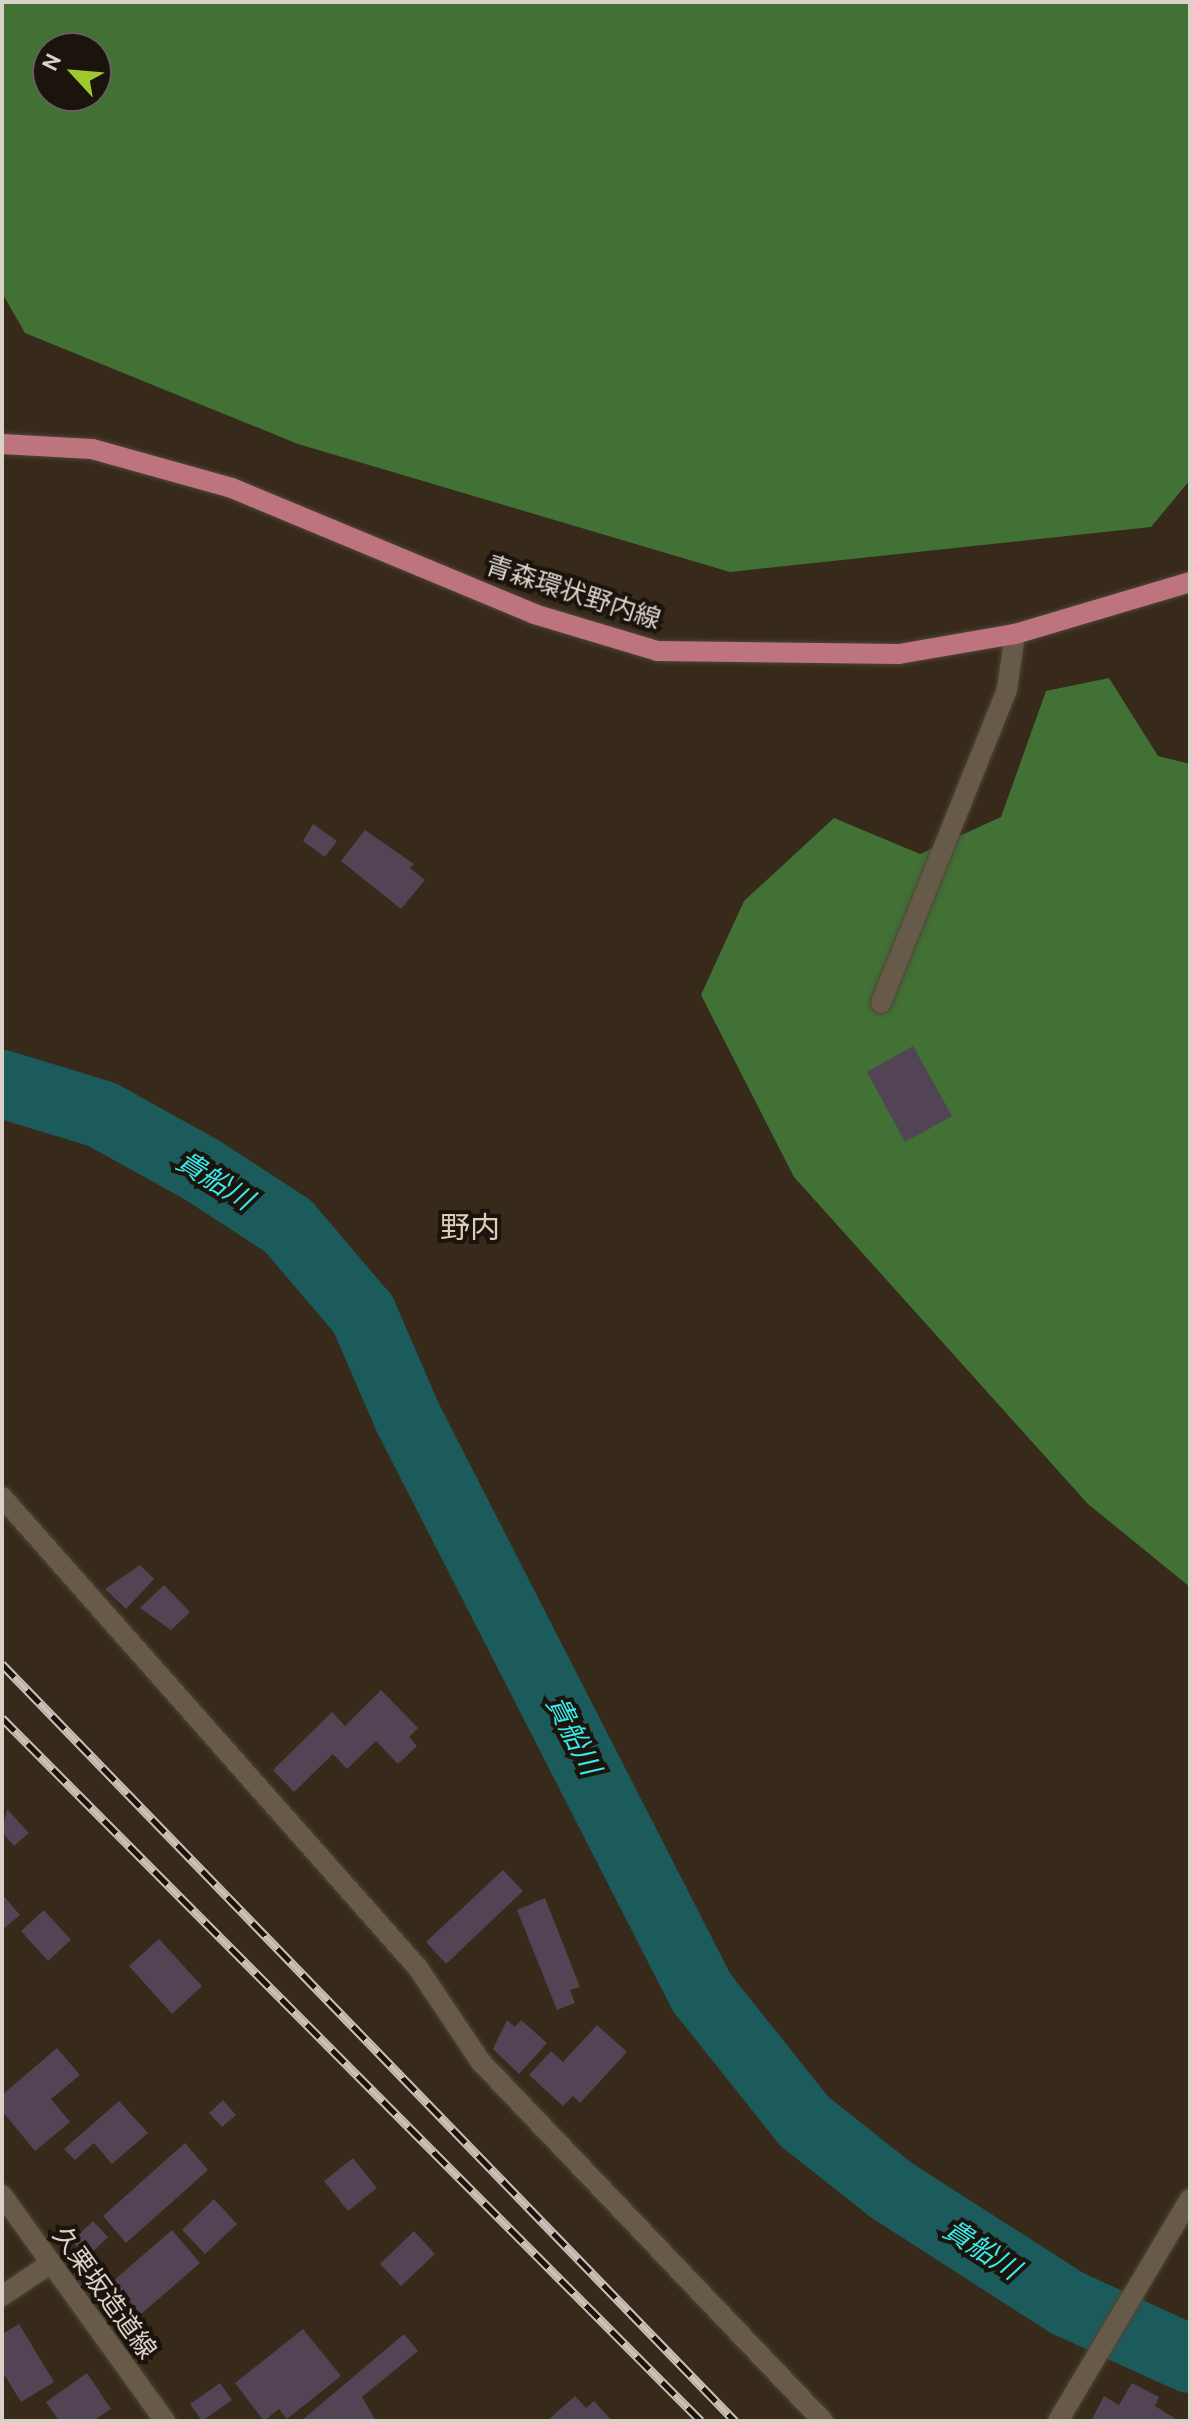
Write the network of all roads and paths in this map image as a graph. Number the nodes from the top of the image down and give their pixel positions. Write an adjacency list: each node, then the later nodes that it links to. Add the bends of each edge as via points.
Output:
1 (2, 444): 3 (main road, 青森環状野内線, via 92,449 232,488 534,614 657,651 899,654)
2 (1190, 582): 3 (main road, 青森環状野内線)
3 (1015, 634): 4 (street, via 1007,689)
4 (881, 1003)
5 (2, 1497): 11 (street, via 418,1968 481,2062)
6 (2, 2195): 8 (street, 久栗坂造道線)
7 (1190, 2199): 12 (street)
8 (51, 2263): 9 (street); 10 (street, 久栗坂造道線)
9 (2, 2296)
10 (165, 2421)
11 (823, 2421)
12 (1058, 2421)

